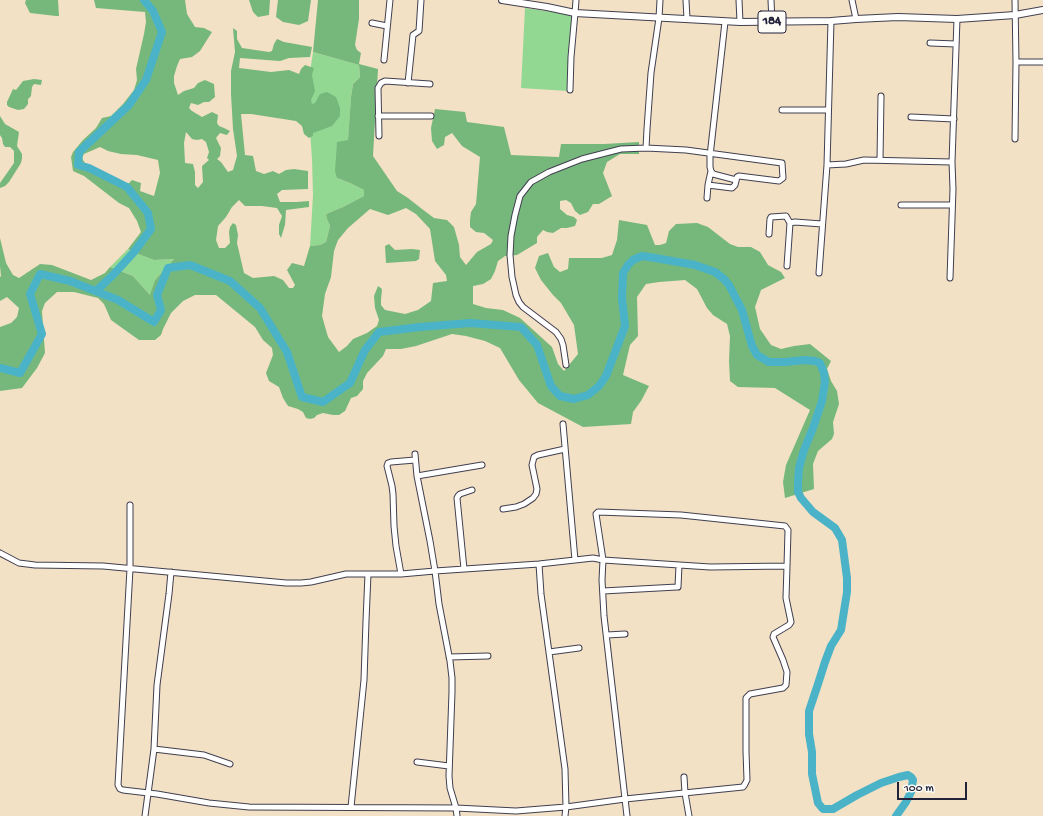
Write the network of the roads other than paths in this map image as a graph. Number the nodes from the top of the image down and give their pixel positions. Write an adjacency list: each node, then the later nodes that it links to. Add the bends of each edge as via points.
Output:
1 (390, 0): 25 (street)
2 (421, 0): 31 (street, via 419,31 413,35)
3 (502, 0): 12 (main road, 184)
4 (546, 0): 12 (street)
5 (576, 0): 14 (street)
6 (660, 0): 16 (street)
7 (686, 0): 17 (street)
8 (739, 0): 22 (street)
9 (771, 0): 23 (street)
10 (852, 0): 18 (street)
11 (1015, 0): 15 (street)
12 (547, 7): 14 (main road, 184)
13 (1043, 10): 15 (main road, 184)
14 (575, 13): 16 (main road, 184); 33 (street)
15 (1015, 15): 19 (main road, 184); 29 (street)
16 (659, 18): 17 (main road, 184); 43 (street, via 651,73)
17 (687, 19): 21 (main road, 184)
18 (856, 19): 19 (main road, 184); 20 (main road, 184)
19 (957, 19): 27 (street)
20 (831, 21): 23 (main road, 184); 36 (street)
21 (725, 22): 22 (main road, 184); 44 (street)
22 (740, 22): 23 (main road, 184)
23 (772, 22)
24 (372, 23): 25 (street)
25 (388, 26): 28 (street)
26 (930, 43): 27 (street)
27 (956, 44): 40 (street)
28 (384, 60)
29 (1016, 62): 30 (street); 42 (street)
30 (1043, 62)
31 (408, 83): 32 (street); 37 (street, via 381,83 378,88)
32 (430, 84)
33 (570, 90)
34 (881, 96): 45 (street)
35 (782, 110): 36 (street)
36 (828, 110): 47 (street)
37 (378, 116): 38 (street); 41 (street)
38 (431, 116)
39 (911, 117): 40 (street)
40 (954, 119): 46 (street)
41 (379, 136)
42 (1015, 139)
43 (646, 148): 44 (street); 60 (street, via 621,149 582,159 531,182 520,196 511,236 510,255 516,295 524,307 556,332 561,339)
44 (711, 153): 48 (street); 49 (street, via 782,163 782,180 739,176)
45 (880, 160): 46 (street); 47 (street)
46 (952, 162): 53 (street)
47 (827, 165): 55 (street)
48 (711, 171): 49 (street, via 715,175); 50 (street)
49 (736, 180): 50 (street, via 732,188)
50 (708, 184): 51 (street)
51 (707, 198)
52 (901, 205): 53 (street)
53 (952, 205): 59 (street)
54 (790, 223): 55 (street); 56 (street, via 786,216 771,217); 57 (street)
55 (822, 224): 58 (street)
56 (769, 234)
57 (787, 266)
58 (819, 273)
59 (950, 278)
60 (566, 365)
61 (563, 424): 62 (street)
62 (565, 449): 67 (street, via 534,457 532,465 536,494 524,504); 69 (street)
63 (482, 465): 64 (street)
64 (418, 476): 76 (street); 79 (street, via 415,457 388,463)
65 (472, 490): 75 (street, via 460,494 457,498)
66 (130, 505): 74 (street)
67 (503, 509)
68 (0, 553): 74 (street, via 26,564)
69 (575, 560): 70 (street); 71 (street)
70 (603, 560): 72 (street); 73 (street, via 596,516 598,512 680,515 785,526 788,530); 80 (street)
71 (539, 564): 75 (street); 84 (street)
72 (678, 564): 73 (street, via 710,567); 80 (street, via 677,587)
73 (787, 566): 93 (street, via 786,598 791,622 773,637 787,672 786,685 783,688 750,694 746,698 747,780 742,787)
74 (130, 569): 77 (street); 92 (street, via 118,785 123,790)
75 (464, 569): 76 (street)
76 (435, 571): 79 (street); 86 (street)
77 (171, 572): 78 (street, via 286,583 301,583 346,574); 87 (street, via 157,685)
78 (368, 574): 79 (street); 95 (street, via 364,680)
79 (401, 574)
80 (603, 591): 82 (street)
81 (625, 634): 82 (street)
82 (607, 635): 94 (street)
83 (579, 648): 84 (street)
84 (549, 652): 96 (street, via 565,769)
85 (488, 656): 86 (street)
86 (450, 657): 90 (street, via 452,692)
87 (154, 749): 89 (street, via 204,755); 92 (street)
88 (417, 762): 90 (street)
89 (230, 764)
90 (449, 766): 97 (street, via 450,788)
91 (684, 777): 93 (street)
92 (149, 793): 95 (street, via 248,807); 99 (street)
93 (685, 793): 94 (street); 103 (street)
94 (625, 799): 96 (street); 102 (street)
95 (351, 807): 97 (street)
96 (566, 807): 98 (street); 101 (street)
97 (456, 808): 98 (street); 100 (street)
98 (516, 814)
99 (145, 816)
100 (457, 816)
101 (565, 816)
102 (627, 816)
103 (689, 816)

